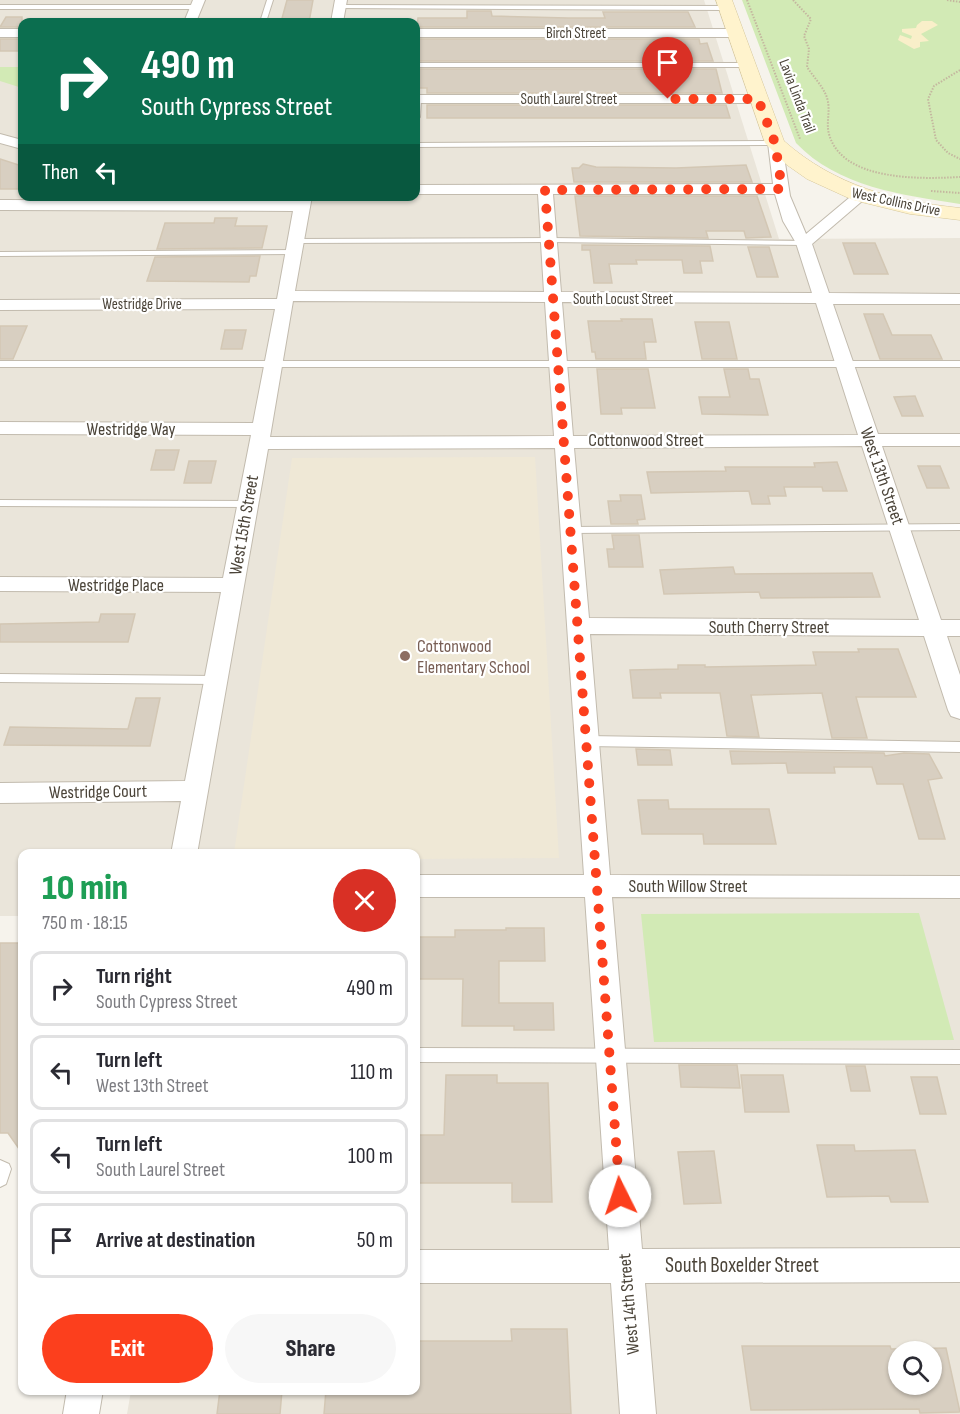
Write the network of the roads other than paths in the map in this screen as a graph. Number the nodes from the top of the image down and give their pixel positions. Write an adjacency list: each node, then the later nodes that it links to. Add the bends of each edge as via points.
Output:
1 (270, 0): 7 (lane)
2 (198, 4): 5 (lane); 6 (street)
3 (340, 4): 4 (lane)
4 (726, 4): 11 (main road, West 13th Street)
5 (0, 7)
6 (192, 18)
7 (264, 18)
8 (0, 33): 9 (street)
9 (18, 33)
10 (420, 33): 11 (street, Birch Street)
11 (736, 33): 13 (main road, West 13th Street)
12 (420, 65): 13 (lane)
13 (747, 65): 15 (main road, West 13th Street)
14 (420, 99): 15 (street, South Laurel Street)
15 (758, 99): 17 (main road, West 13th Street)
16 (0, 138): 18 (street)
17 (775, 143): 19 (lane); 21 (street, West 13th Street); 23 (main road, West Collins Drive, via 812,174)
18 (18, 144)
19 (420, 145)
20 (420, 189): 22 (street)
21 (782, 189): 22 (street); 29 (street, West 13th Street, via 794,231)
22 (545, 190): 28 (street, West 14th Street)
23 (860, 196): 27 (main road, West Collins Drive); 29 (street)
24 (54, 201): 26 (street)
25 (304, 201): 30 (street, West 15th Street)
26 (0, 204)
27 (960, 214)
28 (550, 240): 29 (lane); 30 (lane); 32 (street, West 14th Street)
29 (804, 243): 33 (street, West 13th Street)
30 (295, 247): 31 (lane); 35 (street, West 15th Street)
31 (0, 254)
32 (555, 299): 33 (street, South Locust Street); 35 (street, South Locust Street); 39 (street, West 14th Street)
33 (821, 299): 34 (street, South Locust Street); 40 (street, West 13th Street)
34 (960, 299)
35 (286, 300): 36 (street, Westridge Drive); 37 (street, West 15th Street)
36 (0, 304)
37 (274, 363): 38 (lane); 39 (lane); 43 (street, West 15th Street)
38 (0, 364)
39 (560, 364): 40 (lane); 44 (street, West 14th Street)
40 (844, 364): 41 (lane); 45 (street, West 13th Street)
41 (960, 364)
42 (0, 428): 43 (street, Westridge Way)
43 (261, 436): 44 (street, Cottonwood Street); 48 (street, West 15th Street)
44 (564, 440): 45 (street, Cottonwood Street); 51 (street, West 14th Street)
45 (869, 440): 46 (street, Cottonwood Street); 49 (street, West 13th Street)
46 (960, 440)
47 (0, 503): 48 (lane)
48 (248, 504): 53 (street, West 15th Street)
49 (899, 527): 50 (lane); 51 (lane); 55 (street, West 13th Street)
50 (960, 527)
51 (572, 530): 54 (street, West 14th Street)
52 (0, 584): 53 (street, Westridge Place)
53 (233, 585): 58 (street, West 15th Street)
54 (579, 626): 55 (street, South Cherry Street); 60 (street, West 14th Street)
55 (932, 628): 56 (street, South Cherry Street); 59 (street, West 13th Street)
56 (960, 628)
57 (0, 678): 58 (lane)
58 (215, 680): 62 (street, West 15th Street)
59 (960, 710)
60 (587, 741): 61 (lane); 66 (street, West 14th Street)
61 (960, 747)
62 (195, 791): 63 (street, Westridge Court); 64 (street, West 15th Street)
63 (0, 793)
64 (185, 849)
65 (420, 886): 66 (street, South Willow Street)
66 (598, 886): 67 (street, South Willow Street); 69 (street, West 14th Street)
67 (960, 886)
68 (420, 1055): 69 (lane)
69 (610, 1056): 70 (lane); 74 (street, West 14th Street)
70 (960, 1058)
71 (0, 1168): 72 (lane)
72 (0, 1179)
73 (960, 1265): 74 (street, South Boxelder Street)
74 (626, 1266): 75 (street, South Boxelder Street); 78 (street, West 14th Street)
75 (420, 1267)
76 (84, 1395): 77 (street)
77 (81, 1414)
78 (638, 1414)

